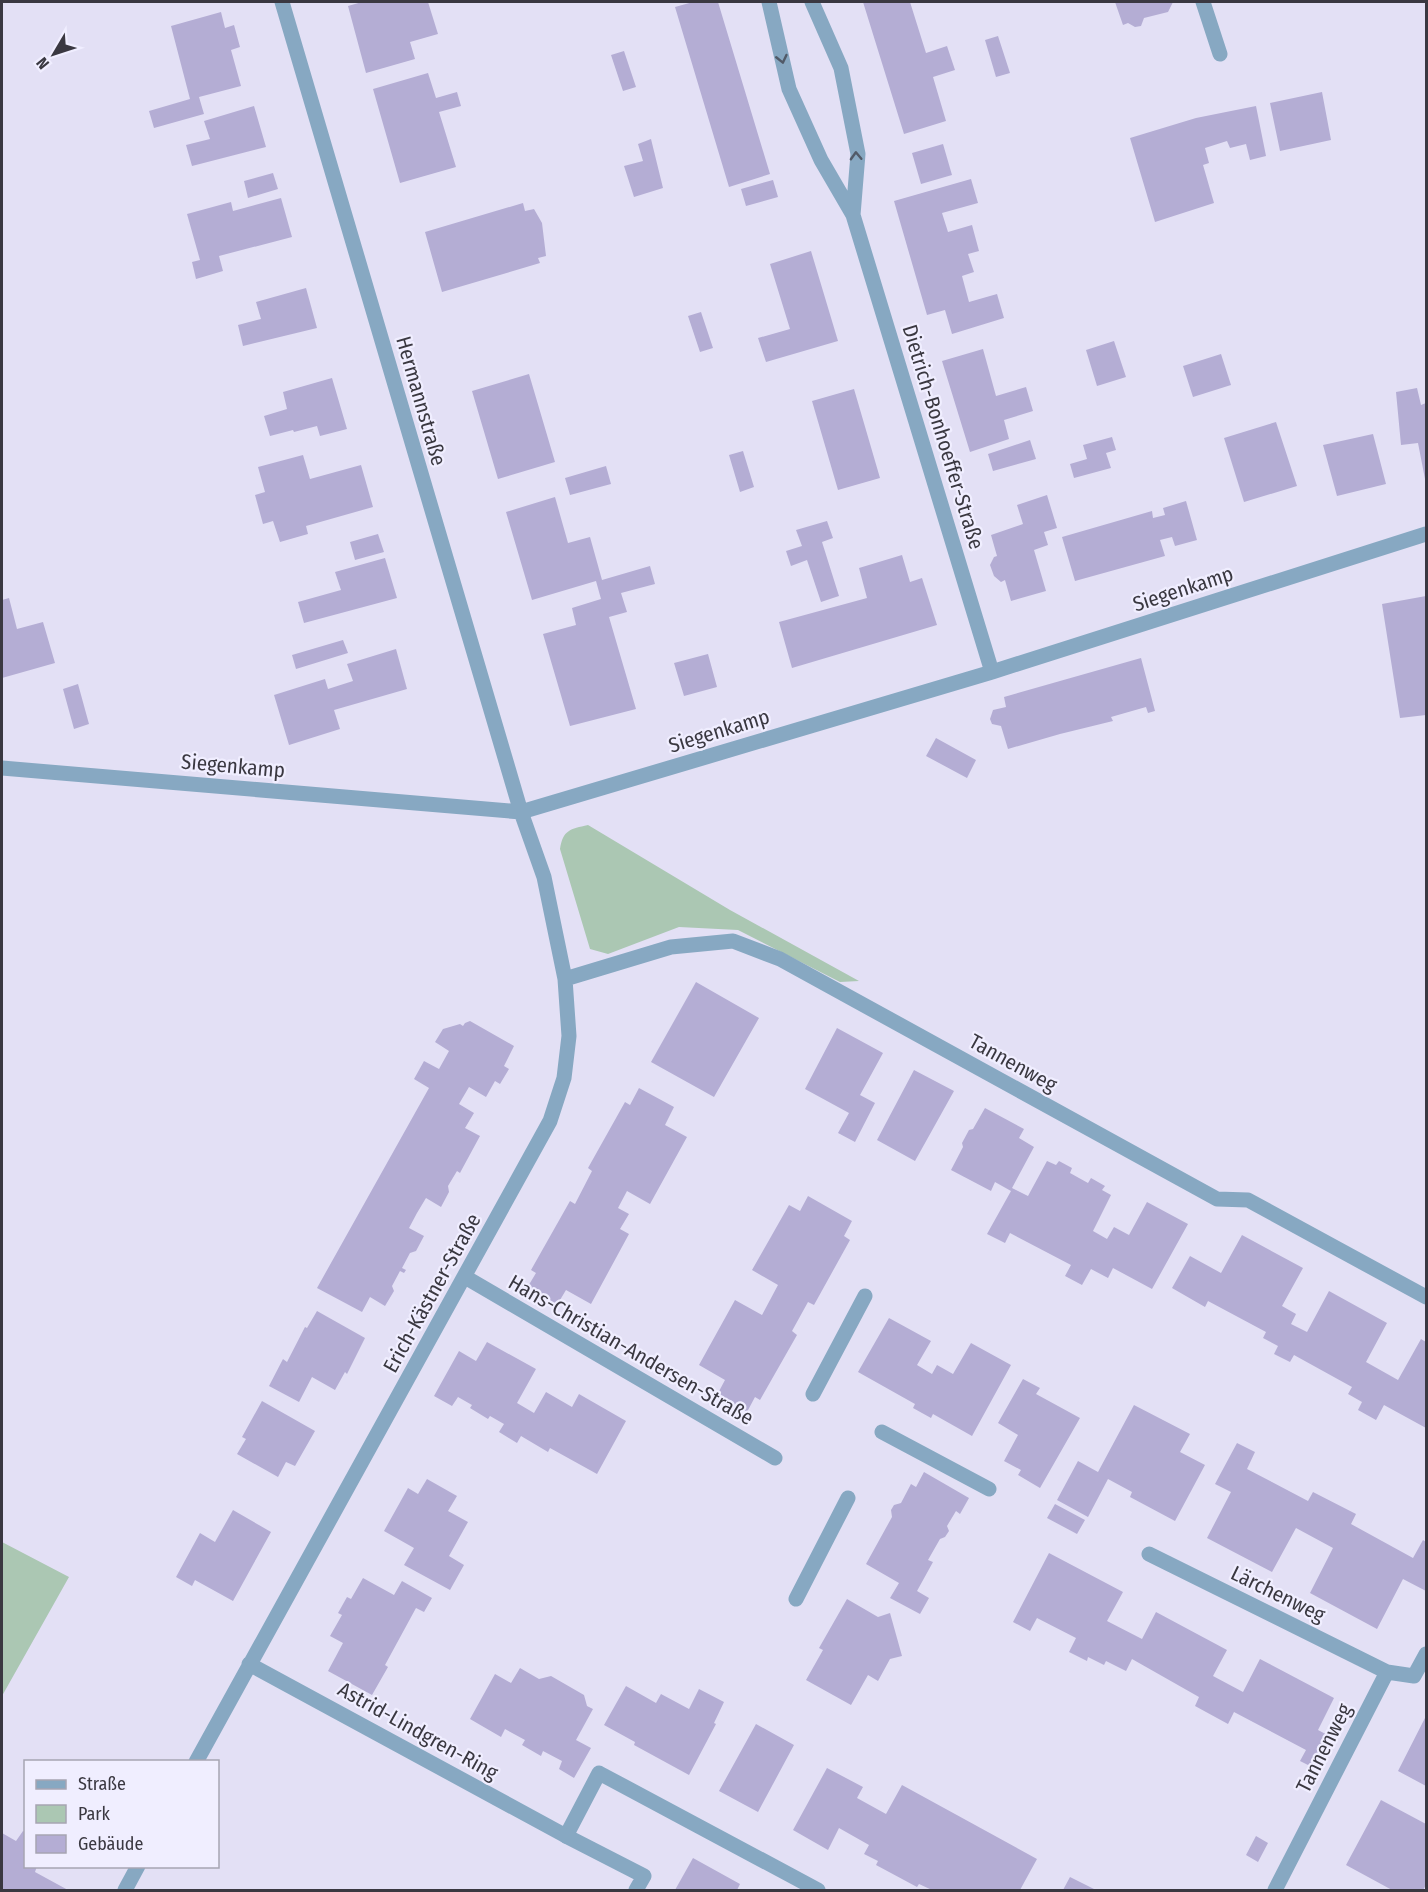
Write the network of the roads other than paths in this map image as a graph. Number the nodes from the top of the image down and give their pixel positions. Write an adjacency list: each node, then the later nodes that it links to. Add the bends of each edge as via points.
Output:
1 (282, 2): 10 (street, Hermannstraße)
2 (770, 2): 6 (street, Dietrich-Bonhoeffer-Straße, one-way to 6, via 789,89 821,159)
3 (812, 2): 6 (street, Dietrich-Bonhoeffer-Straße, one-way to 3, via 858,154 841,68)
4 (1203, 2): 5 (street)
5 (1220, 54)
6 (853, 215): 8 (street, Dietrich-Bonhoeffer-Straße)
7 (1426, 534): 8 (street, Siegenkamp)
8 (992, 672): 10 (street, Siegenkamp)
9 (2, 768): 10 (street, Siegenkamp)
10 (520, 813): 11 (street, Erich-Kästner-Straße, via 544,877)
11 (565, 979): 12 (street, Erich-Kästner-Straße, via 569,1036 564,1078 550,1121); 14 (street, Tannenweg, via 671,947 733,941 780,959 1217,1199 1248,1200)
12 (465, 1277): 17 (street, Hans-Christian-Andersen-Straße); 23 (street, Erich-Kästner-Straße)
13 (865, 1296): 15 (street)
14 (1426, 1296)
15 (813, 1394)
16 (882, 1432): 18 (street)
17 (775, 1458)
18 (989, 1489)
19 (848, 1498): 21 (street)
20 (1149, 1554): 24 (street, Lärchenweg)
21 (796, 1599)
22 (1426, 1654): 24 (street, via 1414,1676)
23 (249, 1664): 25 (street, Erich-Kästner-Straße); 26 (street, Astrid-Lindgren-Ring)
24 (1387, 1672): 31 (street, Tannenweg)
25 (197, 1760)
26 (566, 1836): 29 (street, Astrid-Lindgren-Ring, via 644,1876); 30 (street, via 599,1773)
27 (137, 1868): 28 (street)
28 (125, 1890)
29 (636, 1890)
30 (818, 1890)
31 (1275, 1890)

